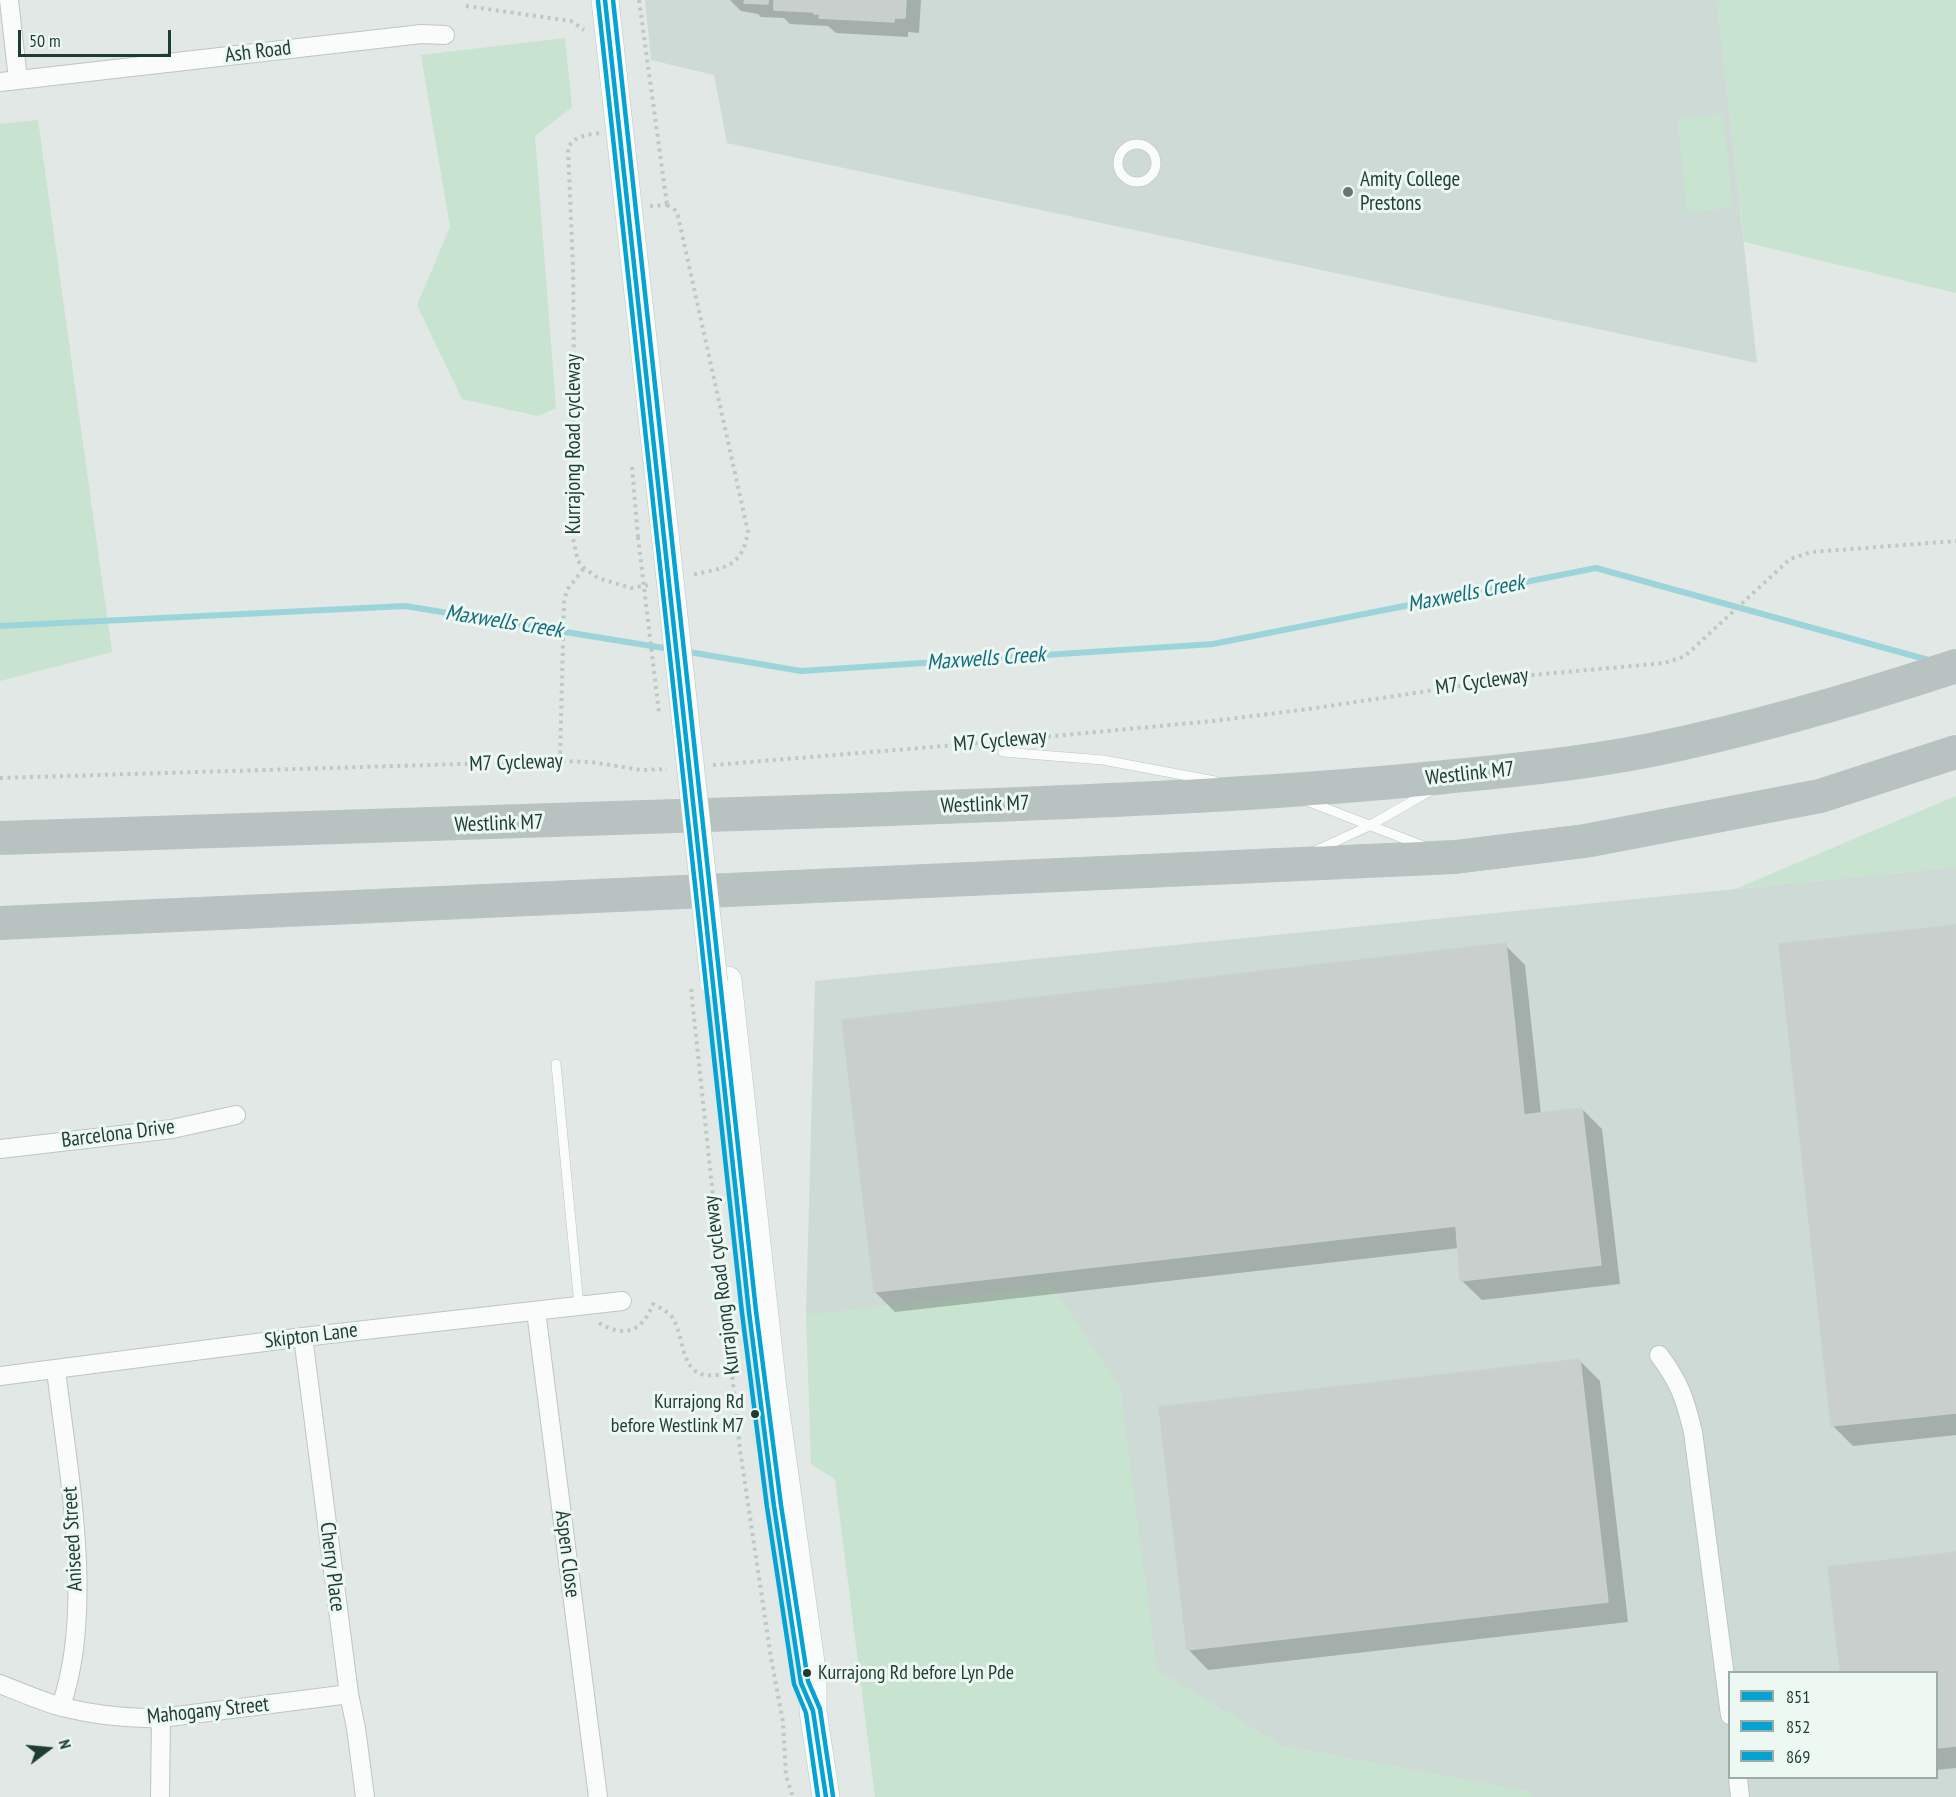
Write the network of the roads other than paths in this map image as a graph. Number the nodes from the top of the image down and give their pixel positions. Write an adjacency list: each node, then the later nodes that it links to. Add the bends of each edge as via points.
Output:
1 (9, 0): 5 (street)
2 (605, 0): 7 (main road)
3 (619, 0): 7 (main road, via 655,206)
4 (445, 35): 5 (street, Ash Road, via 421,34)
5 (9, 81)
6 (1147, 180): 6 (lane, via 1128,180 1119,170 1118,158 1124,148 1136,143 1148,146 1155,156 1155,170)
7 (672, 533): 41 (main road, via 711,982 773,1389)
8 (1956, 666): 11 (highway, Westlink M7, via 1780,720 1648,751)
9 (1003, 752): 12 (lane, via 1103,760)
10 (1956, 752): 17 (highway, via 1820,796 1585,841)
11 (1456, 776): 12 (highway, Westlink M7); 14 (lane)
12 (1277, 791): 13 (highway, Westlink M7); 14 (lane)
13 (575, 821): 15 (highway, Westlink M7); 16 (highway, via 546,828)
14 (1369, 826): 17 (lane); 18 (lane)
15 (0, 838)
16 (0, 857)
17 (1455, 857): 18 (highway)
18 (1285, 866): 19 (highway)
19 (646, 894): 20 (highway); 21 (highway, via 495,911)
20 (0, 923)
21 (0, 938)
22 (556, 1065): 26 (lane)
23 (236, 1115): 24 (street, Barcelona Drive, via 172,1129)
24 (0, 1149)
25 (622, 1302): 26 (street, Skipton Lane)
26 (579, 1306): 27 (street, Skipton Lane)
27 (536, 1311): 28 (street, Skipton Lane); 40 (street, Aspen Close)
28 (303, 1337): 30 (street, Skipton Lane); 33 (street, Cherry Place)
29 (1659, 1355): 34 (street, via 1674,1375 1693,1432)
30 (56, 1370): 31 (street, Skipton Lane); 35 (street, Aniseed Street, via 74,1517 76,1580 73,1663)
31 (0, 1376)
32 (0, 1684): 35 (street, Mahogany Street)
33 (348, 1694): 36 (street, Mahogany Street); 39 (street, Cherry Place)
34 (1728, 1700)
35 (61, 1706): 36 (street, Mahogany Street, via 114,1716)
36 (161, 1718): 38 (street)
37 (1738, 1779): 42 (street)
38 (160, 1797)
39 (365, 1797)
40 (598, 1797)
41 (826, 1797)
42 (1740, 1797)

